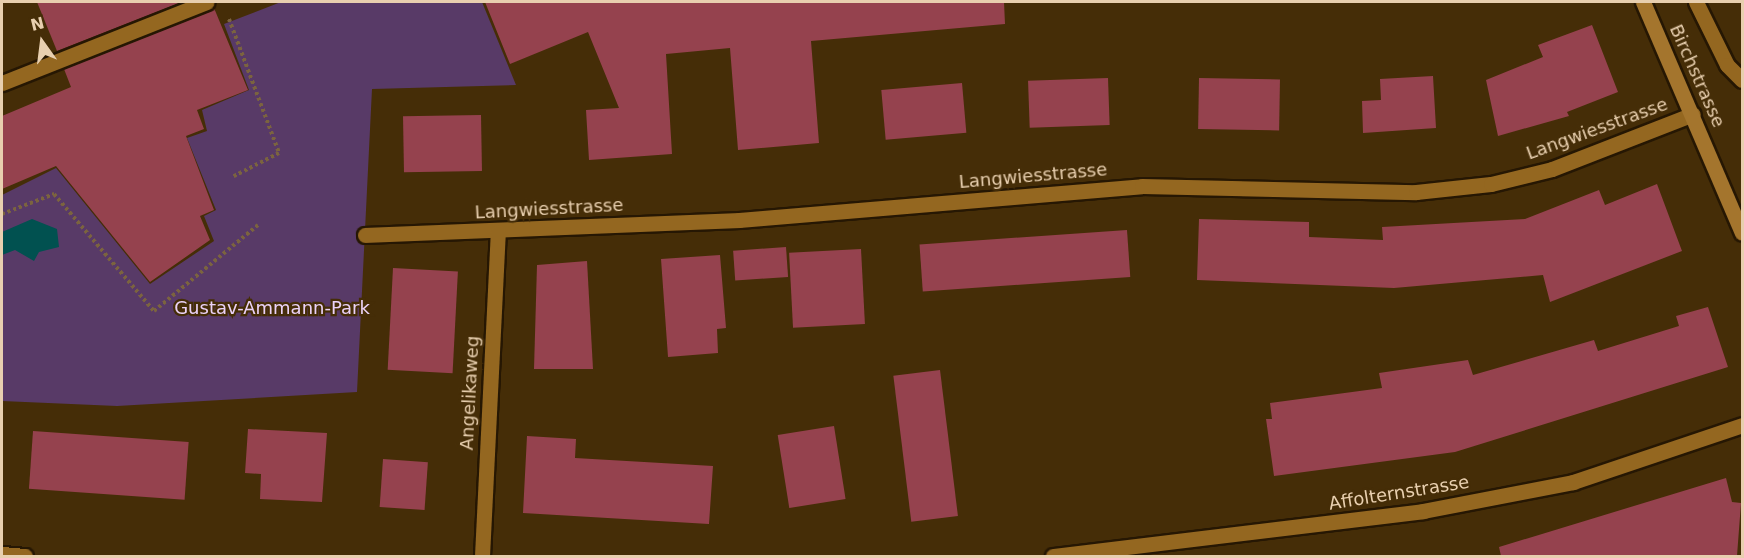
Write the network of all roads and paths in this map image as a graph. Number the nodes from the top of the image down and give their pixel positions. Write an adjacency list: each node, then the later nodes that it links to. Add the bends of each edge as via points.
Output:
1 (207, 2): 6 (street)
2 (1643, 2): 7 (main road, Birchstrasse)
3 (1696, 2): 5 (street, via 1727,64)
4 (227, 13): 8 (path, via 279,153)
5 (1743, 80)
6 (2, 83)
7 (1693, 114): 11 (street, Langwiesstrasse, via 1552,169 1491,184 1416,192 1142,186 739,220); 12 (main road, Birchstrasse)
8 (234, 176)
9 (2, 214): 10 (path, via 54,194 154,311)
10 (258, 225)
11 (498, 232): 13 (street, Langwiesstrasse); 17 (street, Angelikaweg)
12 (1743, 233)
13 (365, 235)
14 (1743, 425): 18 (street, Affolternstrasse, via 1601,473 1423,511)
15 (2, 554): 16 (street)
16 (25, 556)
17 (482, 556)
18 (1053, 556)

